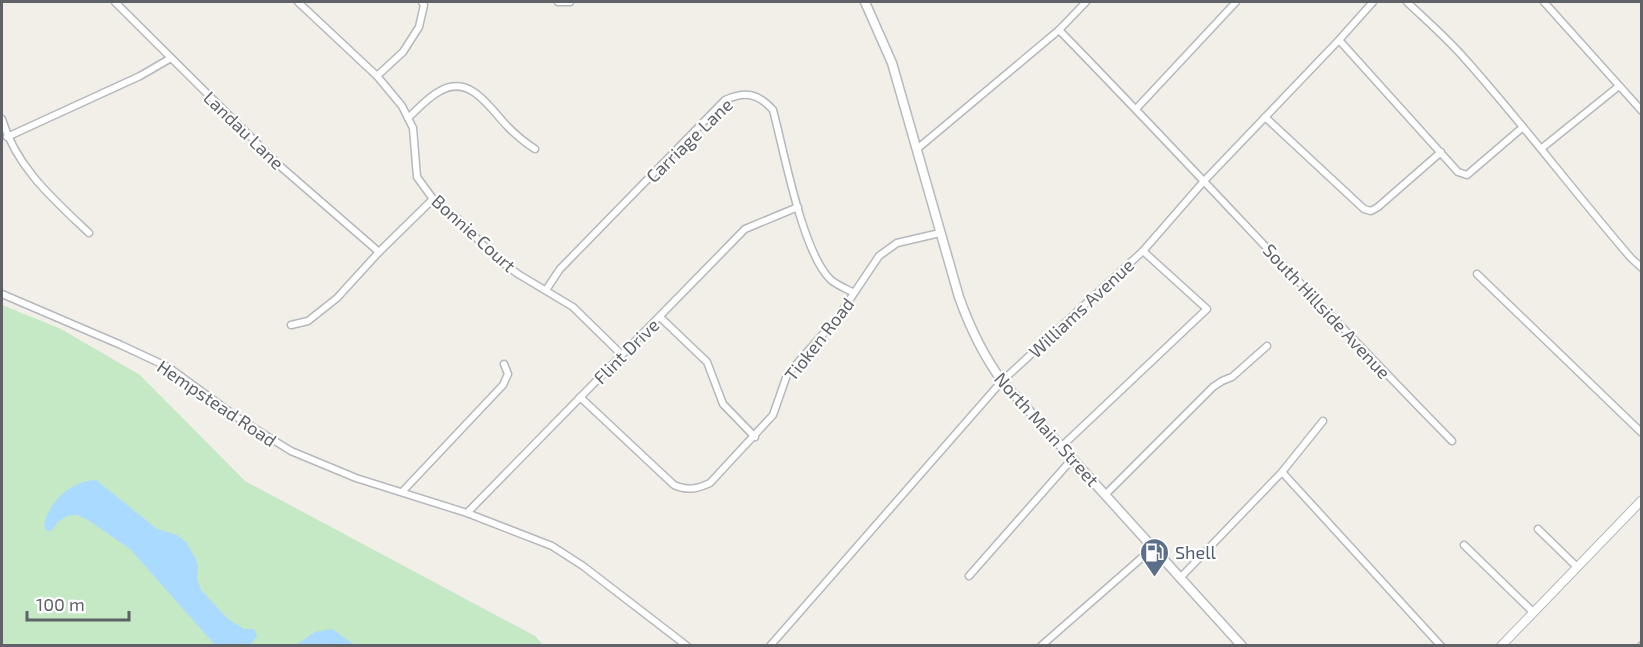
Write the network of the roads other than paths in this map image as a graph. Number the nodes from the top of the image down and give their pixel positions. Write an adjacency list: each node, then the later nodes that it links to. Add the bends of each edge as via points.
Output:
1 (115, 2): 16 (street, Landau Lane)
2 (298, 2): 17 (street, Bonnie Court)
3 (423, 2): 17 (street, via 419,27 403,52)
4 (558, 2): 5 (street)
5 (570, 2)
6 (865, 2): 28 (main road, North Main Street, via 892,63)
7 (1075, 2): 13 (street)
8 (1086, 2): 13 (street)
9 (1236, 2): 19 (street)
10 (1373, 2): 15 (street, Williams Avenue)
11 (1407, 2): 24 (street, via 1465,57)
12 (1544, 2): 18 (street)
13 (1081, 7): 14 (street)
14 (1059, 30): 19 (street, South Hillside Avenue); 28 (street)
15 (1339, 40): 21 (street, Williams Avenue); 29 (street)
16 (171, 58): 25 (street); 36 (street, Landau Lane, via 280,166)
17 (377, 76): 22 (street, Bonnie Court)
18 (1619, 86): 20 (street); 26 (street)
19 (1136, 109): 30 (street, South Hillside Avenue)
20 (1641, 111)
21 (1265, 117): 29 (street, via 1364,209 1371,211); 30 (street, Williams Avenue)
22 (408, 118): 27 (street, via 440,91 465,87 477,93 522,141); 31 (street, Bonnie Court, via 413,128 417,177)
23 (2, 119): 25 (street)
24 (1523, 127): 26 (street); 29 (street, via 1467,175 1458,172)
25 (7, 137): 33 (street, via 18,158 48,195)
26 (1542, 148): 37 (street, via 1572,190)
27 (535, 149)
28 (917, 149): 34 (main road, North Main Street)
29 (1442, 152)
30 (1204, 181): 35 (street, Williams Avenue); 52 (street, South Hillside Avenue)
31 (433, 199): 36 (street); 39 (street, Bonnie Court, via 495,257)
32 (798, 207): 39 (street, Carriage Lane, via 773,110 757,96 739,94 725,100 560,269); 40 (street, Carriage Lane, via 816,259 831,280); 42 (street, Flint Drive, via 745,229)
33 (89, 233)
34 (940, 233): 40 (street, Tioken Road, via 897,243 879,256); 47 (main road, North Main Street, via 968,321)
35 (1143, 251): 47 (street, Williams Avenue); 53 (street, via 1207,309)
36 (379, 252): 43 (street, via 337,298 308,321)
37 (1641, 268)
38 (1477, 274): 50 (street)
39 (546, 290): 45 (street, Bonnie Court, via 573,307)
40 (854, 293): 51 (street, Tioken Road, via 838,317 786,375 773,415)
41 (2, 294): 56 (street, Hempstead Road, via 168,367 291,451)
42 (660, 317): 45 (street, Flint Drive); 51 (street, via 707,362 723,404)
43 (291, 325)
44 (1267, 346): 57 (street, via 1232,377 1213,387)
45 (622, 355): 48 (street, Flint Drive)
46 (504, 364): 56 (street, via 508,374 503,385)
47 (1002, 381): 53 (main road, North Main Street); 68 (street, Williams Avenue)
48 (580, 397): 51 (street, Tioken Road, via 674,485 684,489 698,489 710,483); 59 (street, Flint Drive)
49 (1323, 421): 55 (street)
50 (1641, 433)
51 (755, 437)
52 (1452, 441)
53 (1062, 446): 54 (main road, North Main Street)
54 (1073, 458): 57 (main road, North Main Street); 64 (street)
55 (1282, 472): 65 (street); 71 (street)
56 (402, 492): 59 (street, Hempstead Road)
57 (1106, 494): 62 (main road, North Main Street)
58 (1641, 500): 63 (street)
59 (467, 513): 67 (street, Hempstead Road, via 552,546)
60 (1538, 529): 63 (street)
61 (1464, 545): 66 (street)
62 (1154, 547): 65 (main road, North Main Street); 69 (street)
63 (1577, 567): 66 (street)
64 (969, 576)
65 (1181, 577): 70 (main road, North Main Street)
66 (1533, 612): 72 (street)
67 (687, 645)
68 (770, 645)
69 (1041, 645)
70 (1242, 645)
71 (1442, 645)
72 (1501, 645)

